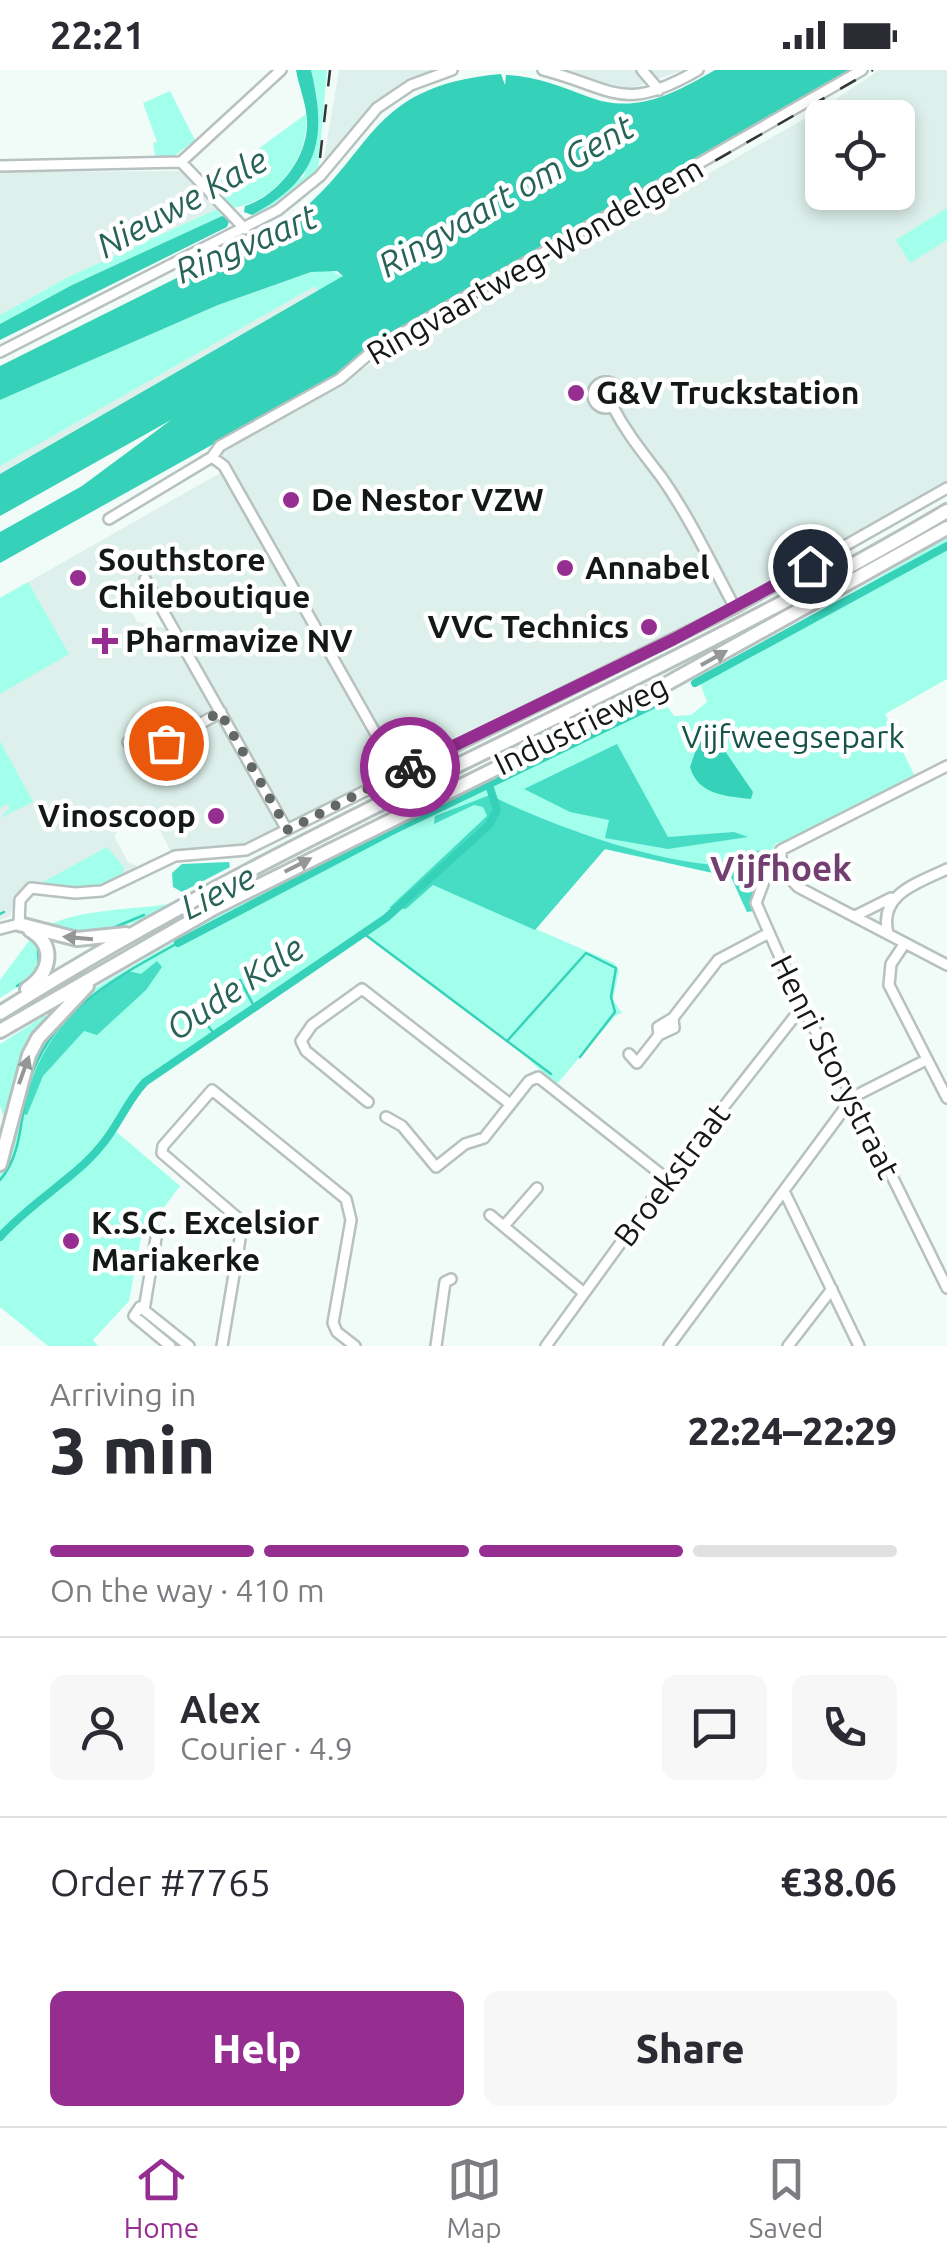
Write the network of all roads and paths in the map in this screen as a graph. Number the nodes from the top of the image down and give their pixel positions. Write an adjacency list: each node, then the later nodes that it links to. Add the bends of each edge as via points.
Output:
1 (281, 70): 8 (street)
2 (452, 70): 10 (street, via 411,85 377,108 312,184)
3 (543, 70): 7 (street, via 618,96)
4 (642, 70): 7 (street)
5 (698, 70): 7 (street)
6 (862, 70): 13 (street, Ringvaartweg-Wondelgem, via 375,349 340,379 220,446)
7 (659, 90)
8 (181, 162): 9 (street); 10 (street)
9 (0, 166)
10 (244, 226): 11 (street)
11 (0, 352)
12 (613, 407): 19 (street, via 679,506)
13 (212, 457): 16 (street, Ringvaartweg-Wondelgem); 25 (street, via 224,466)
14 (947, 488): 19 (street, Industrieweg)
15 (947, 511): 33 (highway, Industrieweg, via 711,643)
16 (109, 519)
17 (947, 528): 37 (highway, Industrieweg, one-way to 17, via 384,821 661,687)
18 (145, 579): 20 (street)
19 (735, 608): 25 (street, Industrieweg)
20 (220, 712): 22 (street); 26 (street)
21 (128, 742): 22 (street)
22 (138, 758): 24 (street)
23 (947, 766): 28 (street, via 781,850)
24 (144, 770)
25 (398, 773): 26 (street, Industrieweg)
26 (288, 830): 31 (street, Industrieweg, via 230,854 175,856 114,888 32,888 20,900)
27 (947, 869): 29 (street)
28 (781, 870): 30 (street, via 788,881); 35 (street, Henri Storystraat, via 766,876 756,903)
29 (894, 897): 30 (street); 34 (street, via 885,914)
30 (855, 916): 34 (street)
31 (19, 924): 32 (street); 33 (highway, one-way to 31, via 77,939); 40 (highway, via 42,939 48,960 40,979)
32 (0, 929)
33 (138, 932): 40 (highway, Industrieweg)
34 (888, 932): 36 (street)
35 (767, 934): 39 (street, Henri Storystraat); 42 (street, via 718,960 636,1062)
36 (905, 942): 38 (street); 43 (street, via 891,964 889,985)
37 (112, 965): 41 (highway, Industrieweg); 52 (highway, one-way to 37, via 21,1073 38,1038)
38 (947, 965)
39 (802, 1006): 45 (street, Henri Storystraat); 53 (street, Broekstraat)
40 (3, 1011)
41 (0, 1031)
42 (629, 1054)
43 (928, 1062): 44 (street); 45 (street); 46 (street)
44 (947, 1069)
45 (853, 1097): 55 (street); 60 (street, Henri Storystraat)
46 (947, 1098)
47 (368, 1102): 48 (street, via 301,1040 312,1024 362,989)
48 (510, 1104): 50 (street, via 484,1138 432,1170 402,1126); 53 (street, via 540,1078)
49 (0, 1114): 51 (highway)
50 (386, 1118)
51 (0, 1152)
52 (0, 1164)
53 (667, 1180): 62 (street, Broekstraat)
54 (537, 1188): 57 (street)
55 (784, 1191): 61 (street); 70 (street)
56 (490, 1215): 57 (street)
57 (504, 1226): 62 (street)
58 (157, 1232): 63 (street)
59 (445, 1279): 64 (street)
60 (947, 1288)
61 (832, 1289): 71 (street); 72 (street)
62 (584, 1293): 69 (street, Broekstraat)
63 (144, 1310): 65 (street, via 134,1316); 66 (street)
64 (433, 1345)
65 (170, 1346)
66 (189, 1346)
67 (222, 1346): 68 (street, via 242,1227 162,1154 212,1090 346,1199 351,1220 333,1322)
68 (355, 1346)
69 (546, 1346)
70 (668, 1346)
71 (788, 1346)
72 (858, 1346)

